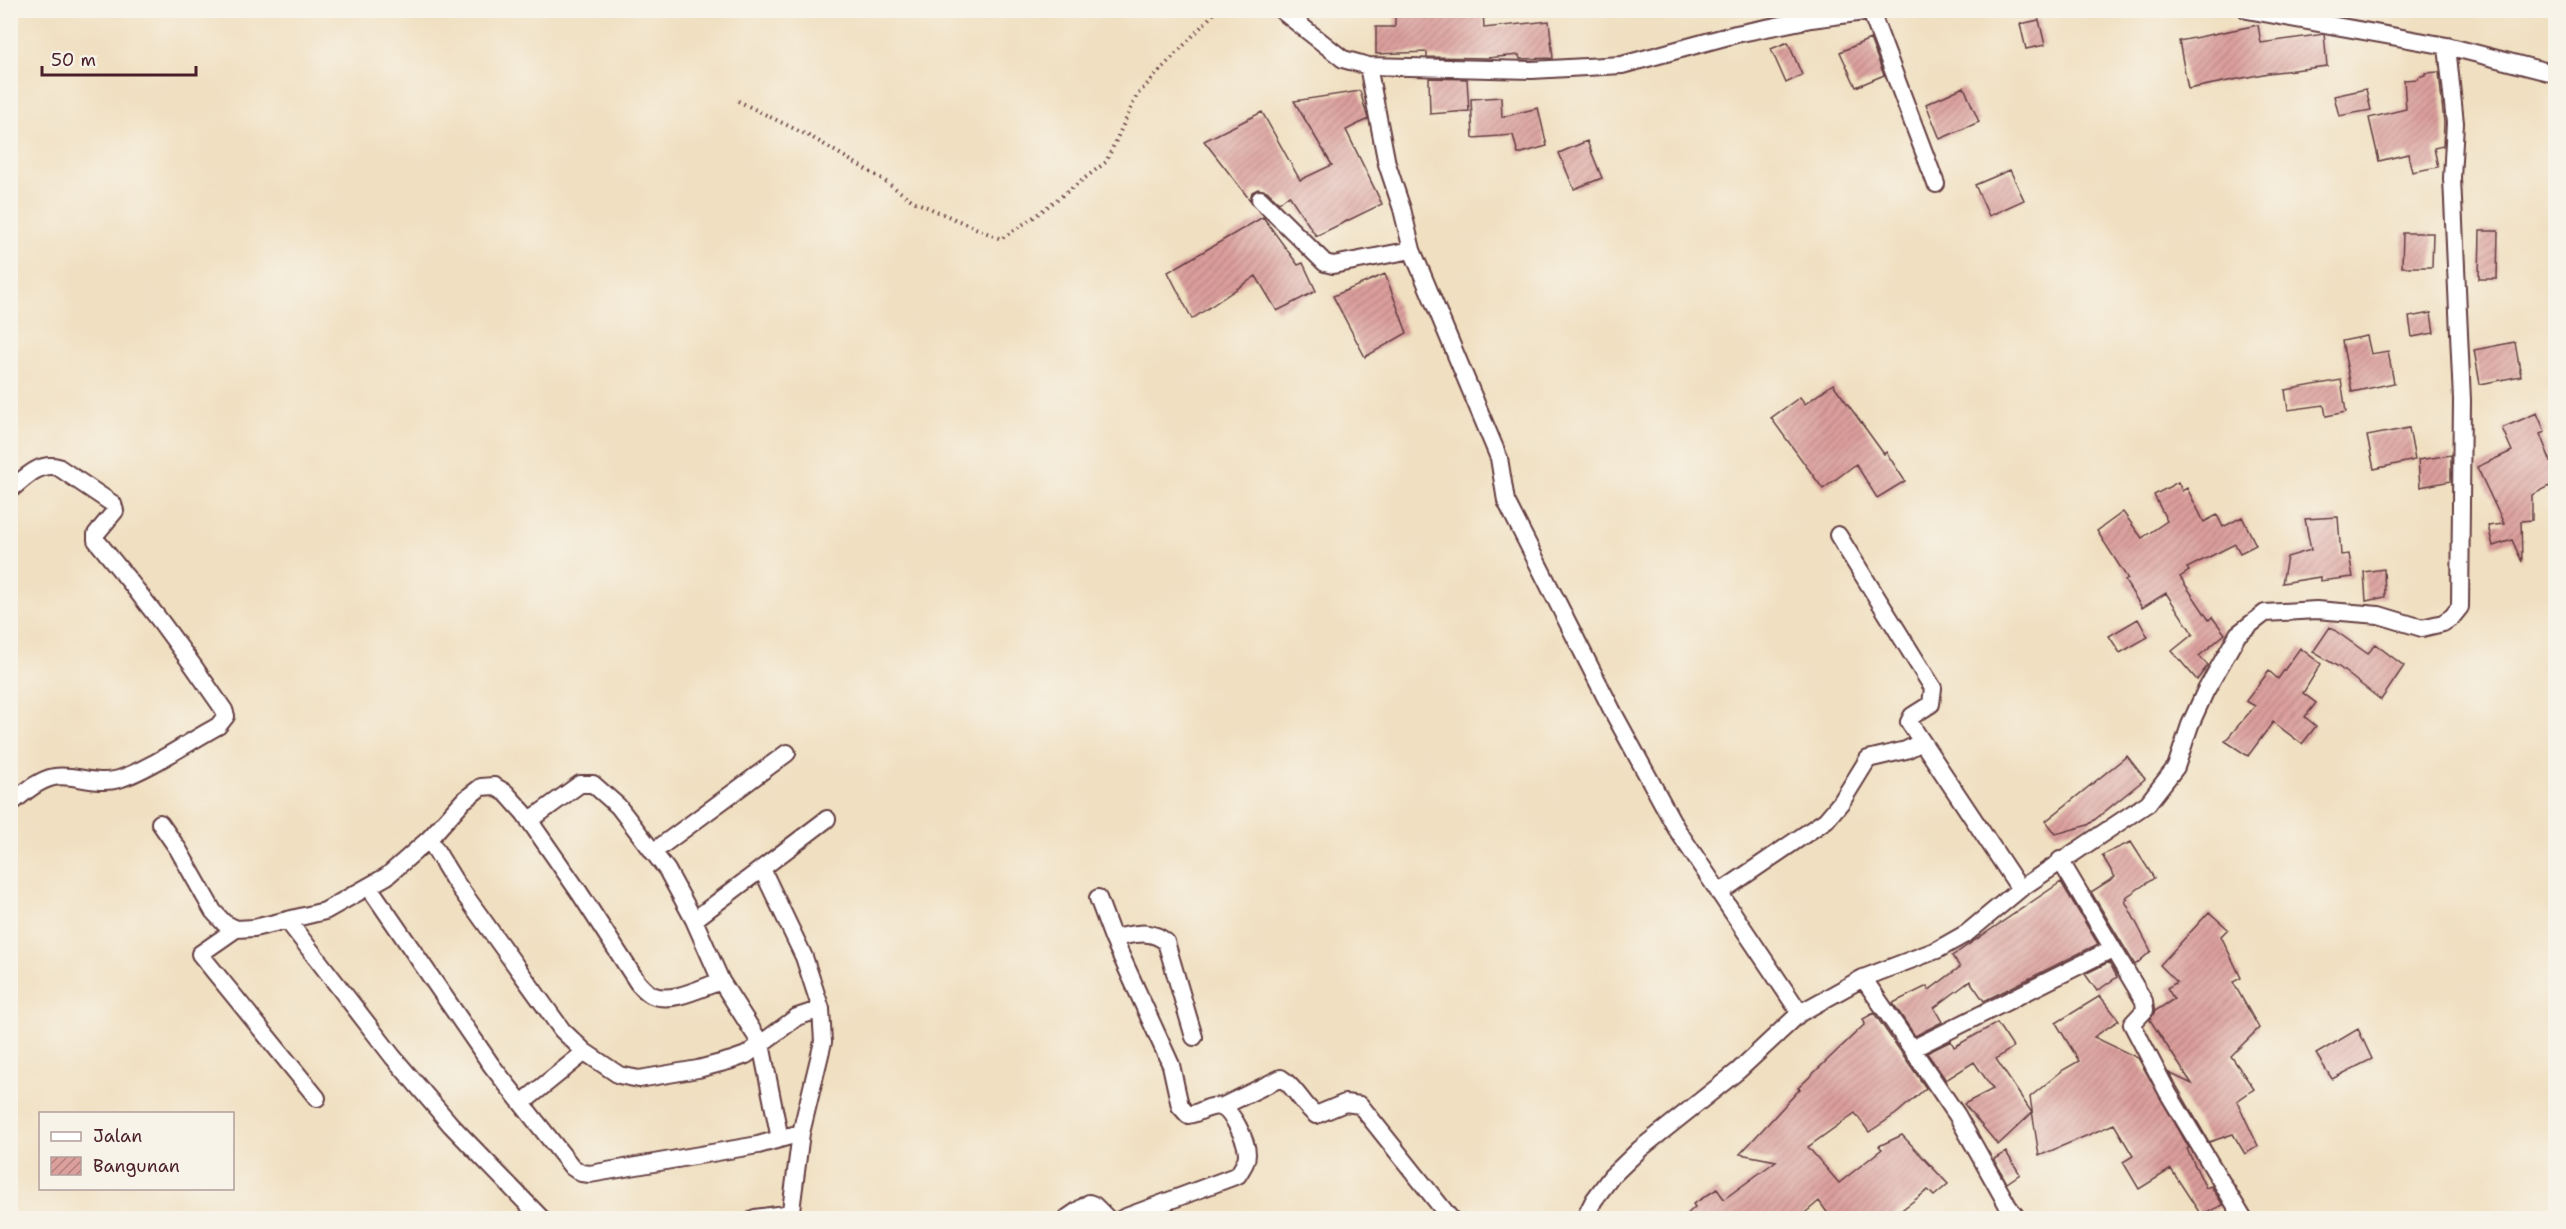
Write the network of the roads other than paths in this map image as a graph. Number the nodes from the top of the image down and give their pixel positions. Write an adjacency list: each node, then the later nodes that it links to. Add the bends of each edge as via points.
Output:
1 (1281, 10): 5 (street, via 1343,59)
2 (2247, 10): 4 (street)
3 (1875, 11): 5 (street, via 1747,32 1622,65 1532,70); 7 (street)
4 (2447, 46): 6 (street); 20 (street, via 2455,123 2452,178 2462,400 2460,607 2443,623 2422,628 2379,615 2316,610 2265,613 2238,634 2205,692 2176,767 2148,803)
5 (1368, 66): 9 (street, via 1387,164)
6 (2556, 74)
7 (1936, 184)
8 (1260, 199): 9 (street, via 1325,263 1333,265)
9 (1412, 250): 24 (street, via 1499,458 1506,501 1614,714 1676,828)
10 (10, 490): 14 (street, via 39,467 51,465 113,504 115,511 96,534 96,540 178,642 226,716 218,726 119,779 54,777)
11 (1838, 535): 12 (street, via 1933,688 1931,704 1909,719)
12 (1922, 742): 23 (street); 24 (street, via 1868,759 1826,820)
13 (787, 753): 19 (street)
14 (10, 804)
15 (827, 819): 21 (street)
16 (529, 821): 18 (street, via 506,794 494,786 481,787); 19 (street, via 580,784 593,784 618,806); 32 (street, via 638,983 651,995 675,996)
17 (160, 824): 28 (street, via 213,911 224,923)
18 (429, 839): 22 (street); 38 (street, via 562,1030)
19 (653, 852): 27 (street)
20 (2061, 860): 23 (street); 30 (street)
21 (762, 868): 27 (street); 33 (street, via 804,957)
22 (369, 887): 26 (street, via 325,911); 40 (street)
23 (2020, 889): 31 (street, via 1966,933 1937,950)
24 (1719, 893): 34 (street)
25 (1098, 898): 29 (street)
26 (287, 920): 28 (street); 45 (street, via 451,1125)
27 (694, 920): 32 (street)
28 (236, 928): 39 (street, via 200,954)
29 (1113, 938): 35 (street, via 1147,933 1157,934 1166,942); 41 (street, via 1172,1065 1177,1097 1184,1112 1193,1115)
30 (2112, 949): 37 (street); 53 (street, via 2144,1001 2145,1010 2132,1024 2168,1093)
31 (1863, 978): 34 (street); 37 (street)
32 (721, 981): 36 (street)
33 (821, 1009): 36 (street, via 797,1017); 42 (street, via 823,1042)
34 (1800, 1013): 51 (street, via 1738,1071 1626,1163 1593,1200)
35 (1194, 1037)
36 (760, 1044): 38 (street, via 732,1060 639,1079 619,1075); 43 (street)
37 (1912, 1049): 52 (street, via 1958,1115)
38 (585, 1052): 40 (street)
39 (317, 1098)
40 (522, 1103): 43 (street, via 572,1167 581,1173)
41 (1221, 1107): 49 (street, via 1234,1119 1247,1152 1238,1175); 50 (street, via 1281,1078 1316,1114 1345,1103 1360,1105)
42 (801, 1133): 43 (street); 44 (street)
43 (780, 1139)
44 (790, 1216): 46 (street)
45 (541, 1218)
46 (755, 1218)
47 (1067, 1218): 48 (street, via 1089,1203)
48 (1107, 1218)
49 (1123, 1218)
50 (1450, 1218)
51 (1585, 1218)
52 (2017, 1218)
53 (2243, 1218)

